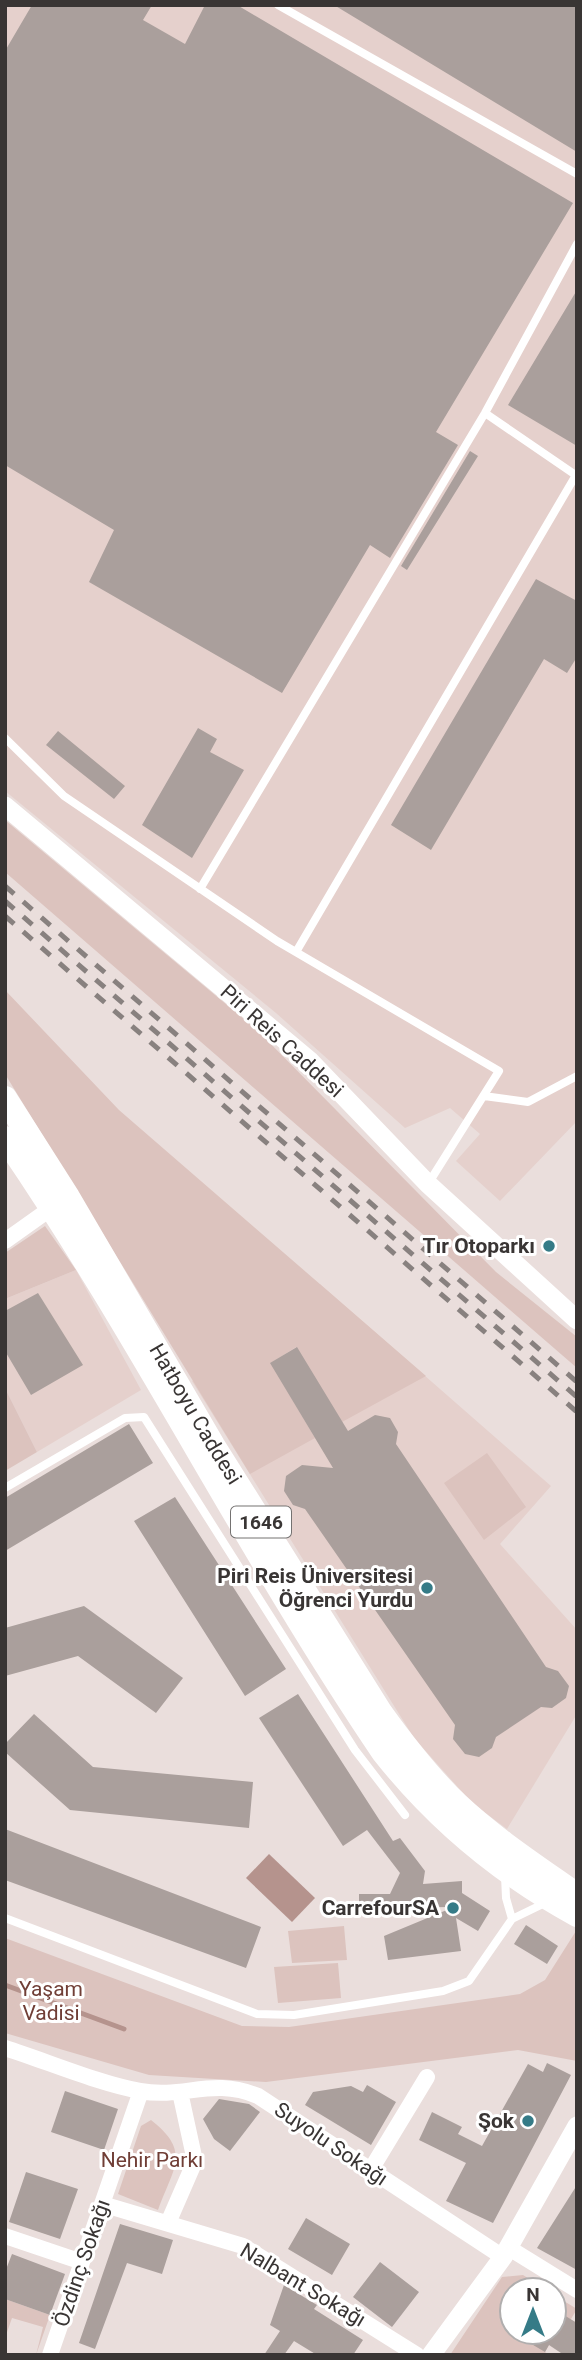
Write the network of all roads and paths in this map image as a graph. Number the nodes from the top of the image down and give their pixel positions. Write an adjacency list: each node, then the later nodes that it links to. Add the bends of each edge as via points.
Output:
1 (278, 5): 2 (lane)
2 (577, 174)
3 (577, 244): 4 (lane)
4 (485, 412): 5 (lane); 8 (lane)
5 (576, 475): 9 (lane)
6 (5, 738): 8 (lane, via 64,796)
7 (5, 806): 14 (street, Piri Reis Caddesi, via 310,1061)
8 (200, 889): 9 (lane)
9 (296, 952): 11 (lane, via 499,1071)
10 (577, 1076): 11 (lane, via 528,1102)
11 (484, 1096): 14 (lane)
12 (5, 1098): 15 (main road, Hatboyu Caddesi / 1646)
13 (5, 1138): 15 (main road, Hatboyu Caddesi / 1646)
14 (428, 1184): 17 (street, Piri Reis Caddesi)
15 (60, 1202): 16 (street); 20 (main road, Hatboyu Caddesi / 1646, via 195,1451 383,1752 450,1825); 21 (main road, Hatboyu Caddesi / 1646, via 404,1745 486,1830)
16 (5, 1241)
17 (577, 1320)
18 (5, 1488): 19 (lane, via 125,1418 144,1417 355,1750)
19 (405, 1815)
20 (506, 1869): 22 (main road, Hatboyu Caddesi / 1646); 25 (lane)
21 (577, 1895)
22 (550, 1900): 23 (main road, Hatboyu Caddesi / 1646); 25 (lane)
23 (577, 1915)
24 (5, 1918): 25 (lane, via 257,2014 294,2015 443,1991 469,1981)
25 (512, 1919)
26 (5, 2048): 28 (street, Suyolu Sokağı)
27 (427, 2077): 31 (street)
28 (141, 2091): 29 (street, Suyolu Sokağı); 32 (street, Özdinç Sokağı)
29 (180, 2092): 31 (street, Suyolu Sokağı, via 236,2087 258,2096); 33 (street, via 195,2161)
30 (577, 2126): 35 (street)
31 (370, 2171): 35 (street, Suyolu Sokağı)
32 (102, 2204): 33 (street, Nalbant Sokağı); 36 (street, Özdinç Sokağı)
33 (167, 2223): 39 (street, Nalbant Sokağı, via 243,2246)
34 (5, 2236): 36 (street)
35 (506, 2253): 37 (street, Suyolu Sokağı); 40 (street)
36 (82, 2263): 38 (street, Özdinç Sokağı)
37 (577, 2290)
38 (50, 2355)
39 (417, 2355)
40 (431, 2355)

